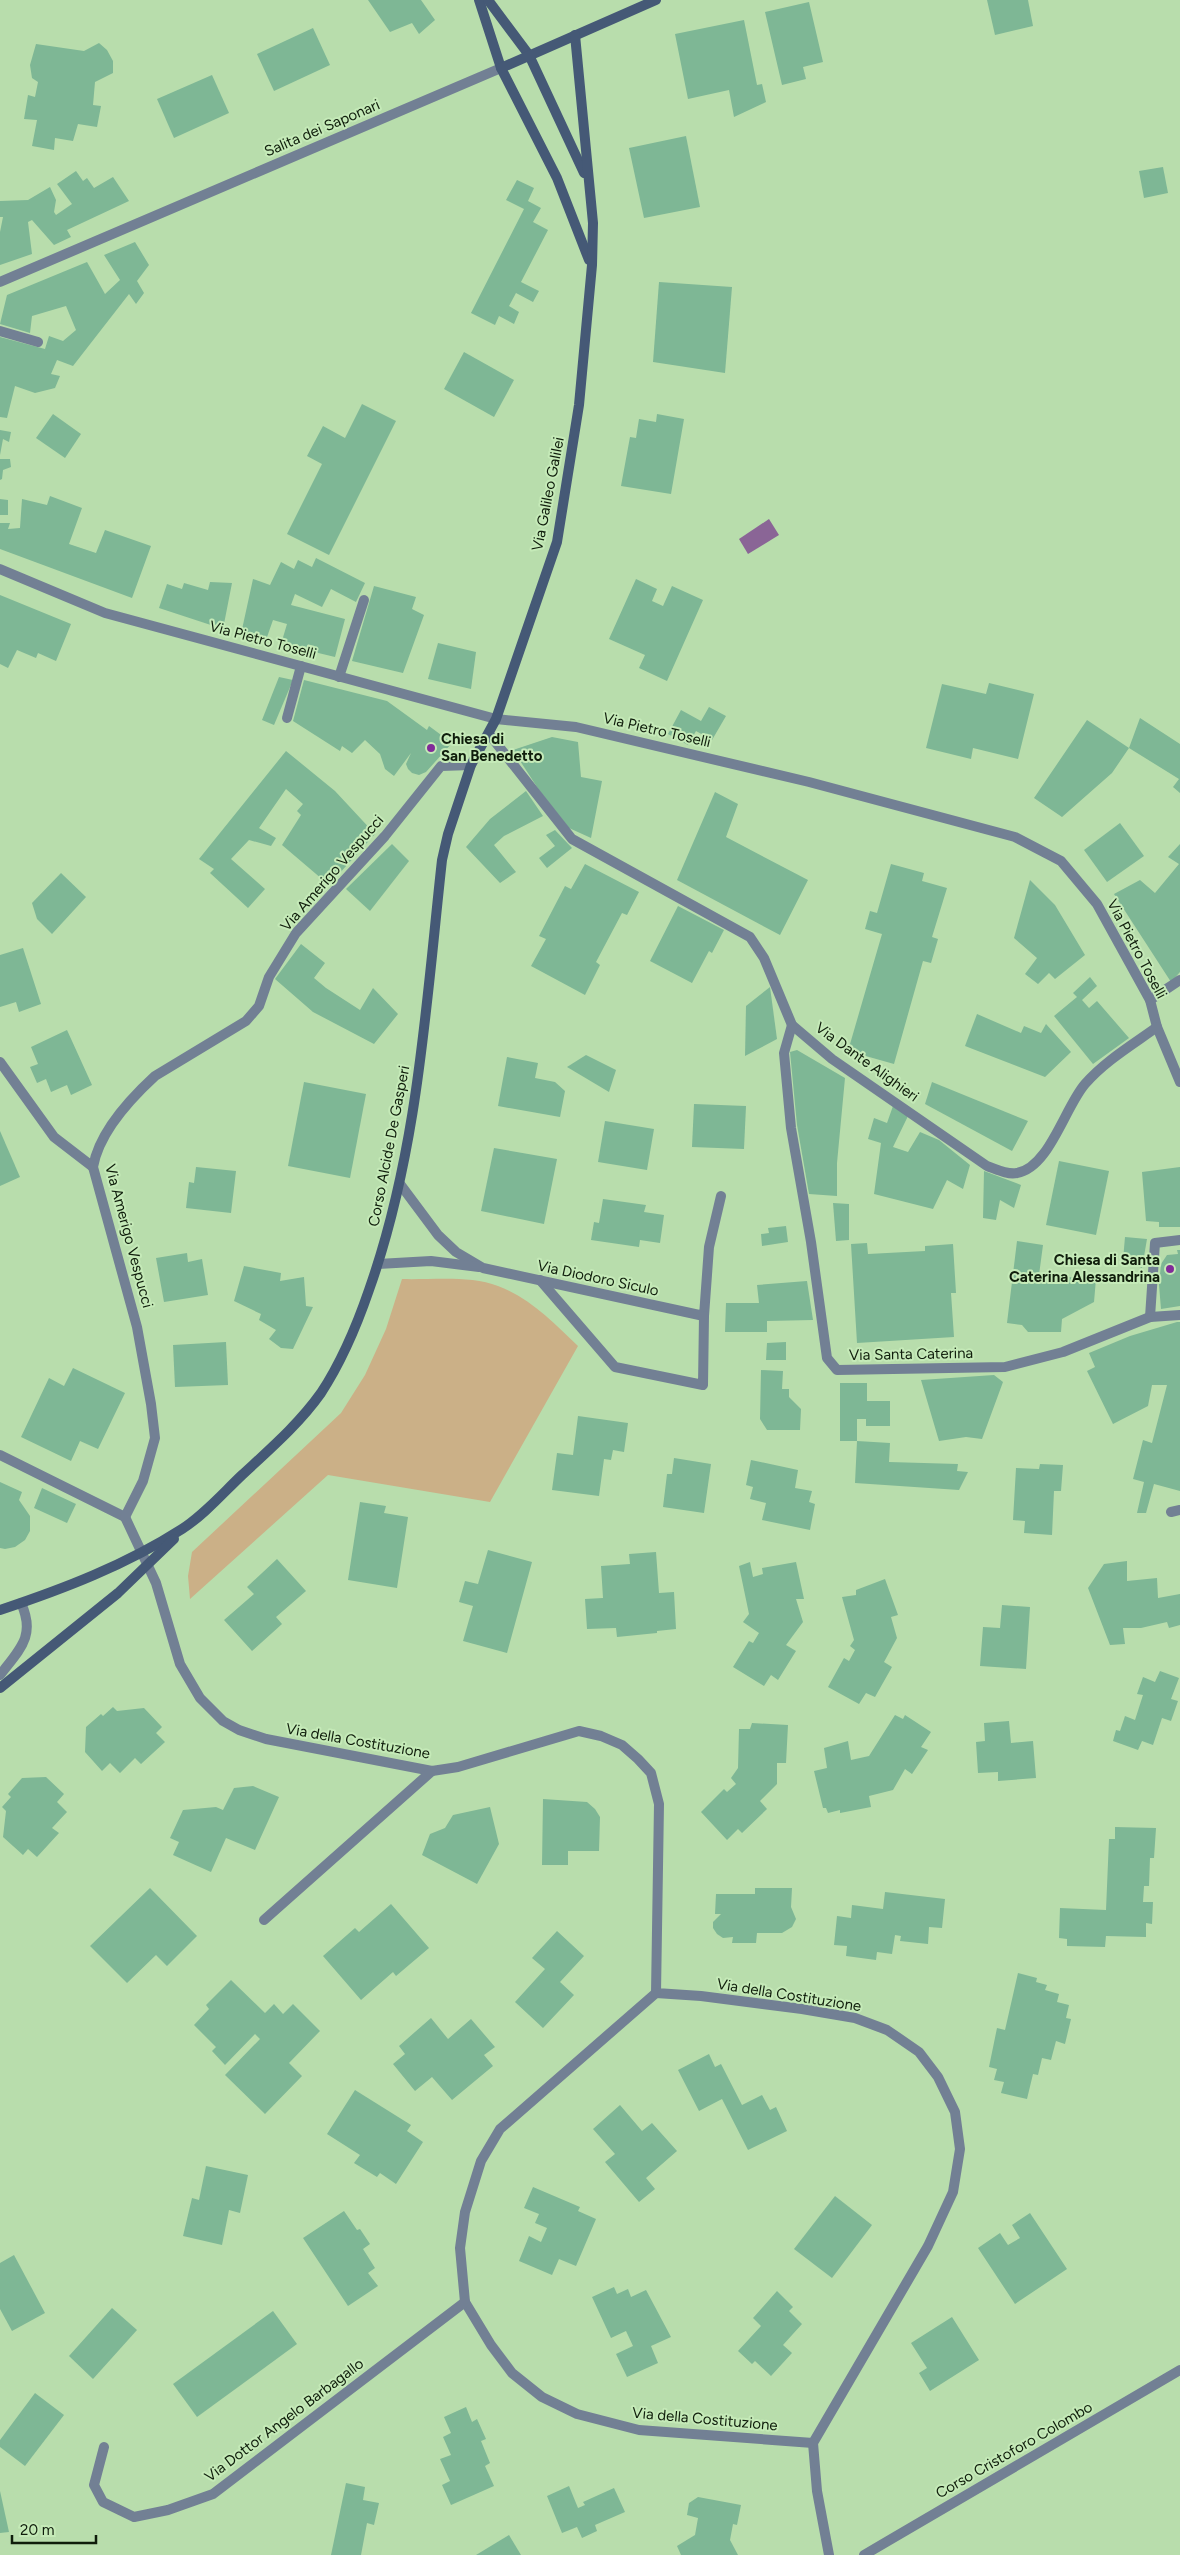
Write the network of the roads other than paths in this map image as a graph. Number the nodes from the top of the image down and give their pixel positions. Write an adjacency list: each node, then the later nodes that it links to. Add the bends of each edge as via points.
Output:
1 (479, 0): 6 (main road)
2 (488, 0): 5 (main road)
3 (656, 0): 4 (main road, Salita dei Saponari)
4 (575, 35): 5 (main road, Salita dei Saponari); 7 (main road, Via Galileo Galilei)
5 (529, 55): 6 (main road, Salita dei Saponari); 7 (main road)
6 (501, 68): 8 (main road, via 557,178); 9 (street, Salita dei Saponari)
7 (588, 181): 8 (main road, Via Galileo Galilei, via 593,223)
8 (592, 265): 17 (main road, Via Galileo Galilei, via 579,405 557,542)
9 (0, 283)
10 (0, 331): 11 (street)
11 (38, 342)
12 (0, 570): 14 (street, Via Pietro Toselli, via 105,613)
13 (364, 600): 15 (street)
14 (301, 666): 15 (street, Via Pietro Toselli); 16 (street)
15 (339, 676): 17 (street, Via Pietro Toselli)
16 (287, 718)
17 (496, 719): 18 (main road, Corso Alcide De Gasperi); 21 (street, Via Pietro Toselli, via 576,727 809,782 1015,837 1060,861 1097,904)
18 (489, 734): 19 (main road, Corso Alcide De Gasperi); 22 (street, Via Dante Alighieri, via 572,839 750,937 764,958)
19 (471, 765): 26 (street, Via Amerigo Vespucci, via 440,766 385,836 296,933 269,977 259,1006 246,1021 154,1076 106,1134 96,1151); 27 (main road, Corso Alcide De Gasperi, via 442,860 418,1082)
20 (1180, 980): 21 (street)
21 (1150, 1000): 23 (street, Via Pietro Toselli)
22 (792, 1024): 23 (street, Via Dante Alighieri, via 832,1059 980,1162 1016,1174 1027,1170 1041,1158 1061,1122 1100,1068); 35 (street, Via Santa Caterina, via 784,1052 791,1128 827,1358 837,1370 1005,1367 1063,1352)
23 (1157, 1027): 25 (street, Via Pietro Toselli)
24 (0, 1062): 26 (street, via 54,1137)
25 (1180, 1082)
26 (93, 1167): 37 (street, Via Amerigo Vespucci, via 137,1327 155,1438 143,1481)
27 (400, 1184): 30 (main road, Corso Alcide De Gasperi); 31 (street, Via Diodoro Siculo, via 438,1234 456,1252)
28 (721, 1196): 34 (street, via 709,1247)
29 (1180, 1240): 35 (street, via 1155,1243)
30 (378, 1264): 31 (street, via 431,1261); 38 (main road, Corso Alcide De Gasperi, via 356,1326 320,1393 299,1420)
31 (483, 1268): 32 (street, Via Diodoro Siculo)
32 (540, 1280): 34 (street, Via Diodoro Siculo); 34 (street, via 615,1367 703,1385)
33 (1180, 1315): 35 (street, Via Santa Caterina)
34 (704, 1316)
35 (1150, 1317)
36 (0, 1456): 37 (street)
37 (125, 1517): 39 (street, Via della Costituzione)
38 (185, 1528): 39 (main road, Corso Alcide De Gasperi); 40 (main road)
39 (143, 1553): 40 (street, Via della Costituzione); 41 (main road, Corso Alcide De Gasperi)
40 (147, 1565): 44 (main road, via 118,1593); 45 (street, Via della Costituzione, via 156,1583 180,1664 200,1698 224,1721 266,1739)
41 (21, 1603): 42 (main road, Corso Alcide De Gasperi); 43 (street, via 28,1618 27,1631 21,1648)
42 (0, 1610)
43 (0, 1675)
44 (0, 1688)
45 (432, 1771): 46 (street); 47 (street, Via della Costituzione, via 458,1767 579,1731 622,1745 638,1759 651,1773 659,1804)
46 (264, 1920)
47 (656, 1993): 48 (street, Via della Costituzione, via 500,2129 481,2161 465,2212 460,2248); 50 (street, Via della Costituzione, via 802,2009 855,2018 887,2030 919,2052 938,2077 955,2112 960,2149 953,2192 928,2246)
48 (465, 2302): 50 (street, Via della Costituzione, via 512,2373 542,2397 577,2414 639,2430); 51 (street, Via Dottor Angelo Barbagallo, via 213,2494 168,2510 134,2517 103,2502 94,2485)
49 (1180, 2370): 53 (street, Corso Cristoforo Colombo)
50 (813, 2444): 52 (street, via 817,2491)
51 (104, 2447)
52 (829, 2555)
53 (864, 2555)

